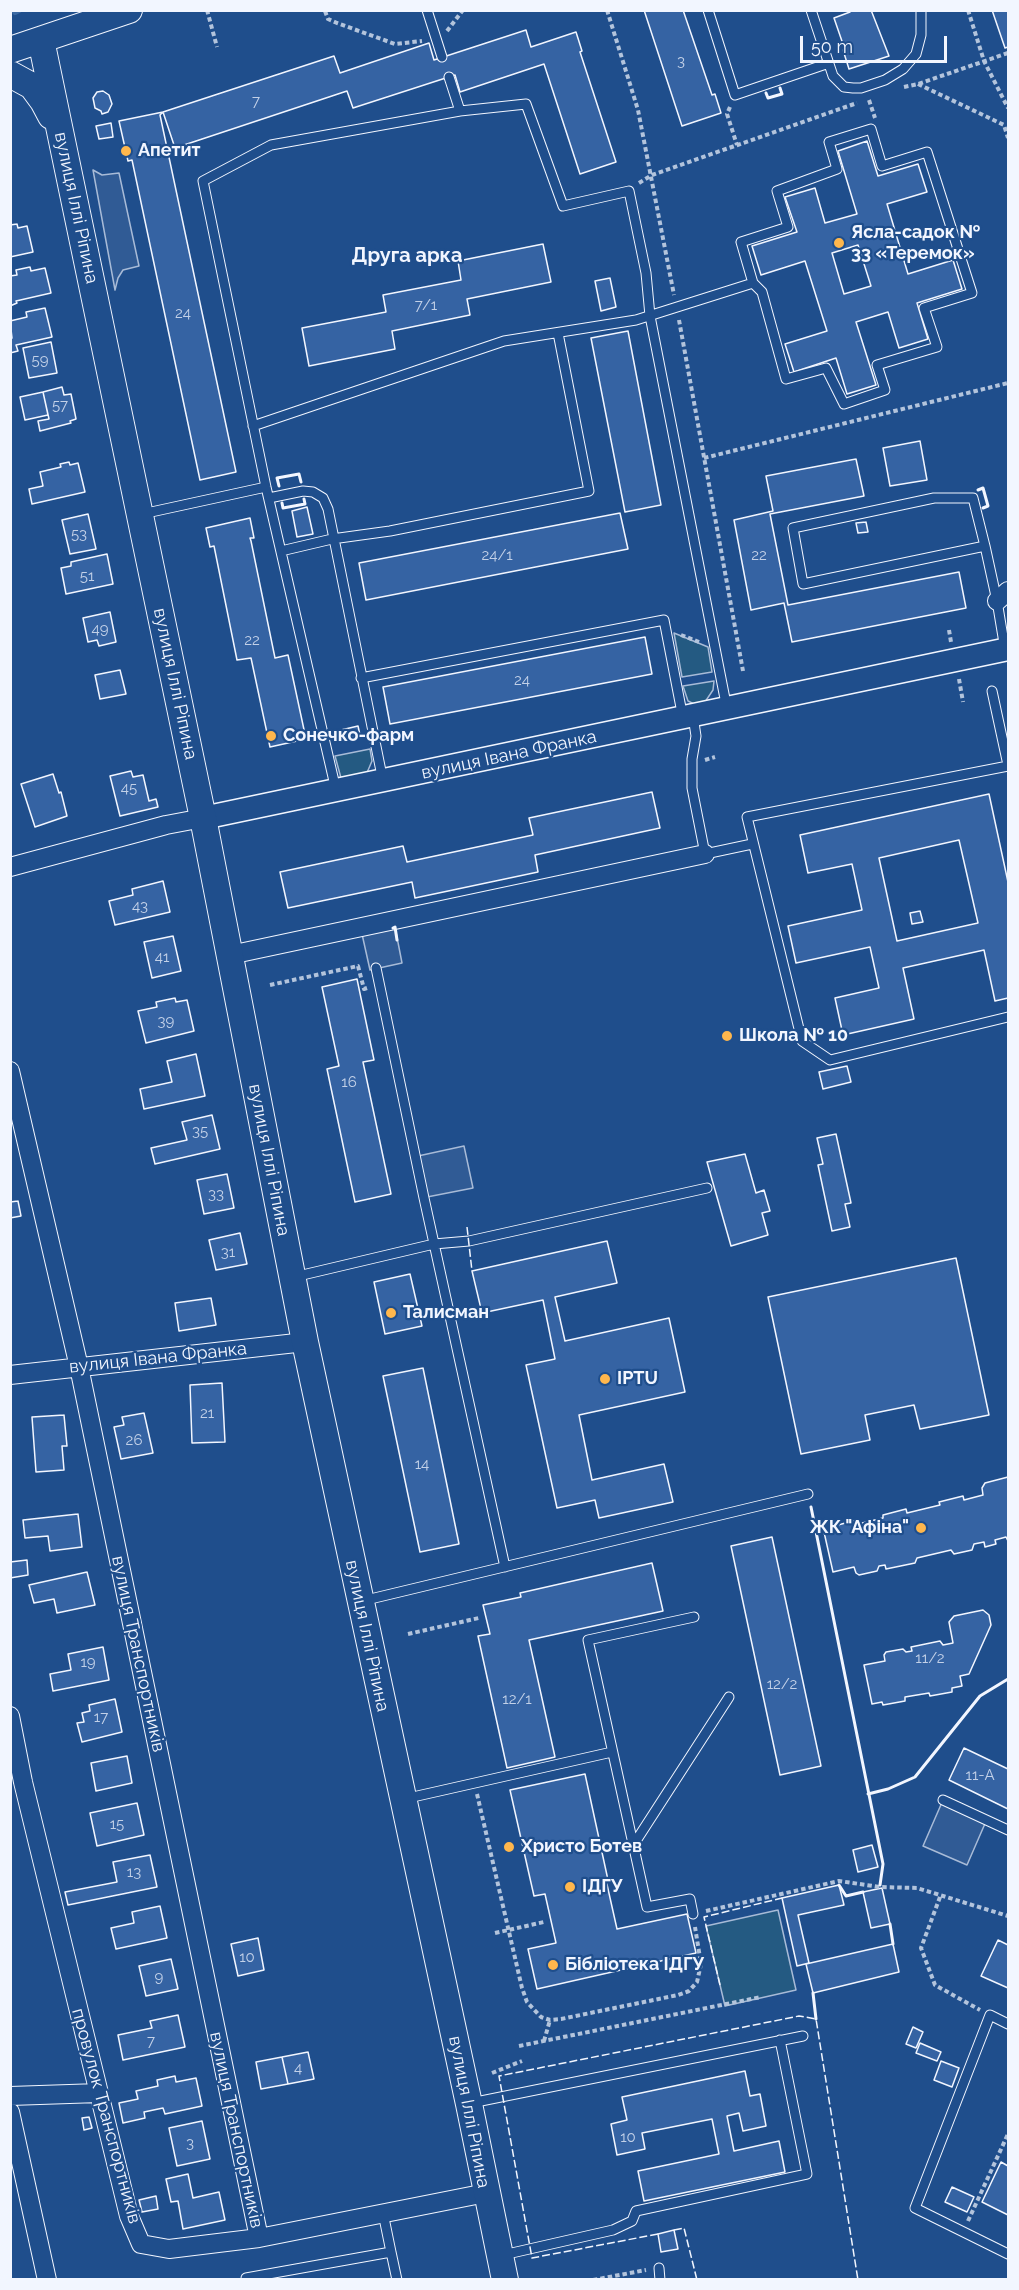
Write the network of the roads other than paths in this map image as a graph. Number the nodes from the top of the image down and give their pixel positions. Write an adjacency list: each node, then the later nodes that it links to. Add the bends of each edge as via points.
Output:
1 (129, 10): 6 (main road)
2 (427, 10): 8 (lane)
3 (708, 10): 9 (lane, via 735,95)
4 (811, 10): 9 (lane)
5 (921, 10): 9 (lane, via 916,54 903,69 885,80 861,88 844,87 833,76)
6 (41, 40): 7 (main road); 13 (main road, вулиця Іллі Ріпина)
7 (10, 50)
8 (442, 57)
9 (829, 63)
10 (10, 74): 13 (main road, via 32,86 44,101)
11 (449, 77): 12 (lane)
12 (460, 111): 15 (lane, via 526,104 563,206 629,190); 17 (lane, via 271,145 203,181)
13 (62, 141): 20 (main road, вулиця Іллі Ріпина)
14 (753, 282): 14 (lane, via 741,242 788,227 777,191 837,170 829,142 871,129 882,166 927,152 972,293 924,308 937,347 877,365 885,390 844,404 826,368 786,379 762,292); 15 (lane)
15 (651, 315): 16 (lane); 28 (lane)
16 (558, 333): 17 (lane, via 504,341); 21 (lane, via 589,491)
17 (253, 426): 18 (lane)
18 (266, 487): 19 (lane); 20 (lane)
19 (269, 498): 21 (lane, via 303,491 323,498); 23 (lane)
20 (140, 515): 33 (main road, вулиця Іллі Ріпина)
21 (332, 539): 23 (lane); 26 (lane)
22 (985, 546): 22 (lane, via 973,498 934,498 793,528 803,584); 24 (lane)
23 (281, 550): 32 (lane)
24 (1003, 596): 25 (lane)
25 (1007, 649): 28 (street, вулиця Івана Франка)
26 (361, 678): 29 (lane, via 664,620); 31 (lane)
27 (992, 692): 30 (lane)
28 (727, 708): 29 (street, вулиця Івана Франка)
29 (688, 717): 31 (street, вулиця Івана Франка); 35 (lane, via 696,736 692,788)
30 (1008, 766): 34 (lane, via 747,817)
31 (384, 782): 32 (street, вулиця Івана Франка)
32 (337, 791): 33 (street, вулиця Івана Франка)
33 (203, 818): 36 (street, вулиця Івана Франка); 37 (main road, вулиця Іллі Ріпина)
34 (753, 844): 35 (lane); 39 (lane, via 802,1041 831,1060)
35 (705, 854): 37 (street)
36 (10, 867)
37 (230, 954): 43 (main road, вулиця Іллі Ріпина)
38 (376, 969): 42 (lane)
39 (1008, 1017)
40 (10, 1071): 45 (street, вулиця Транспортників)
41 (707, 1188): 42 (lane, via 469,1241)
42 (434, 1244): 43 (lane); 48 (lane)
43 (292, 1277): 44 (main road, вулиця Іллі Ріпина)
44 (305, 1342): 45 (street, вулиця Івана Франка); 49 (main road, вулиця Іллі Ріпина)
45 (79, 1367): 46 (street, вулиця Івана Франка); 69 (street, вулиця Транспортників)
46 (10, 1375)
47 (808, 1494): 48 (lane)
48 (505, 1567): 49 (lane)
49 (360, 1602): 55 (main road, вулиця Іллі Ріпина)
50 (694, 1617): 53 (lane, via 588,1640)
51 (729, 1697): 58 (lane)
52 (10, 1716): 54 (street, провулок Транспортників)
53 (612, 1752): 55 (lane); 58 (lane)
54 (17, 1783): 63 (street, провулок Транспортників)
55 (402, 1799): 65 (main road, вулиця Іллі Ріпина)
56 (943, 1800): 57 (lane)
57 (1008, 1830)
58 (634, 1844): 59 (lane, via 647,1907 690,1899)
59 (693, 1914)
60 (1008, 2024): 71 (lane, via 990,2015 915,2208)
61 (803, 2036): 62 (lane)
62 (780, 2040): 65 (lane); 72 (lane, via 807,2174 636,2211 632,2221 613,2230)
63 (99, 2093): 64 (street); 69 (street, провулок Транспортників, via 129,2216 141,2244 169,2249)
64 (10, 2096)
65 (469, 2104): 67 (main road, вулиця Іллі Ріпина)
66 (10, 2112): 74 (street)
67 (486, 2193): 68 (street, провулок Транспортників); 72 (main road, вулиця Іллі Ріпина)
68 (383, 2213): 69 (street, провулок Транспортників); 70 (lane)
69 (259, 2238)
70 (391, 2252): 75 (lane); 76 (lane)
71 (1008, 2254)
72 (502, 2267)
73 (659, 2268): 77 (lane)
74 (47, 2280)
75 (246, 2280)
76 (397, 2280)
77 (660, 2280)

